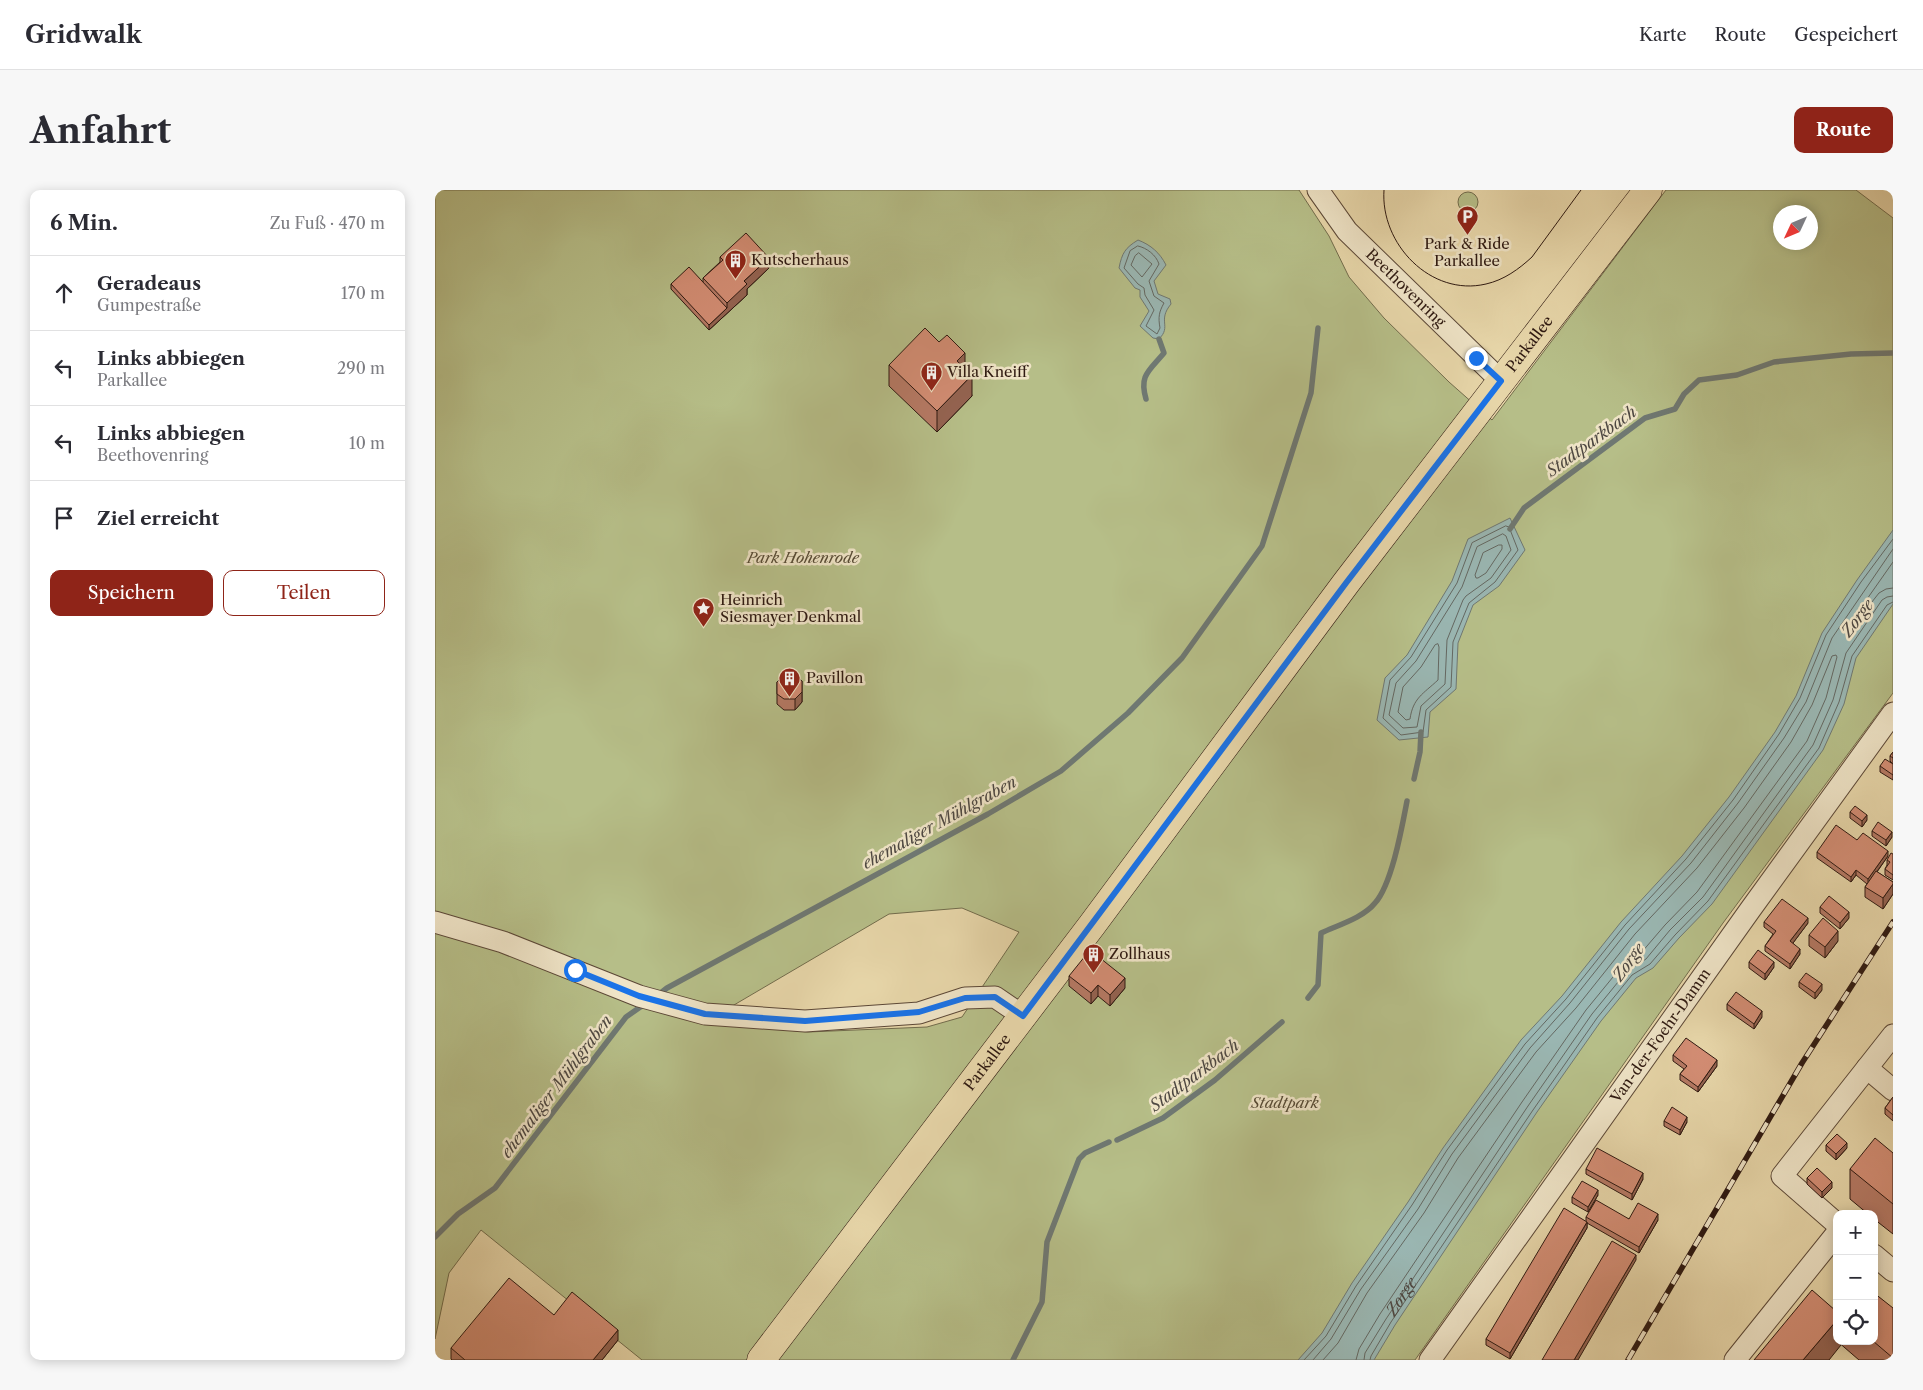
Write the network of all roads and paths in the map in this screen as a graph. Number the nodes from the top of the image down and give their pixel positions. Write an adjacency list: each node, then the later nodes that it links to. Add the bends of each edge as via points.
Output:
1 (1648, 190): 3 (main road, Parkallee)
2 (1324, 193): 3 (street, Beethovenring, via 1347,232)
3 (1501, 381): 6 (main road, Parkallee)
4 (1893, 713): 15 (street, Van-der-Foehr-Damm)
5 (435, 922): 6 (street, via 503,942 639,996 705,1014 805,1021 919,1012 965,998 995,997)
6 (1023, 1016): 14 (main road, Parkallee)
7 (1893, 1035): 8 (street)
8 (1867, 1068): 9 (street); 10 (street, via 1781,1176)
9 (1893, 1090)
10 (1833, 1221)
11 (1833, 1238): 16 (street)
12 (1878, 1258): 13 (street)
13 (1893, 1271)
14 (761, 1360)
15 (1430, 1360)
16 (1735, 1360)

